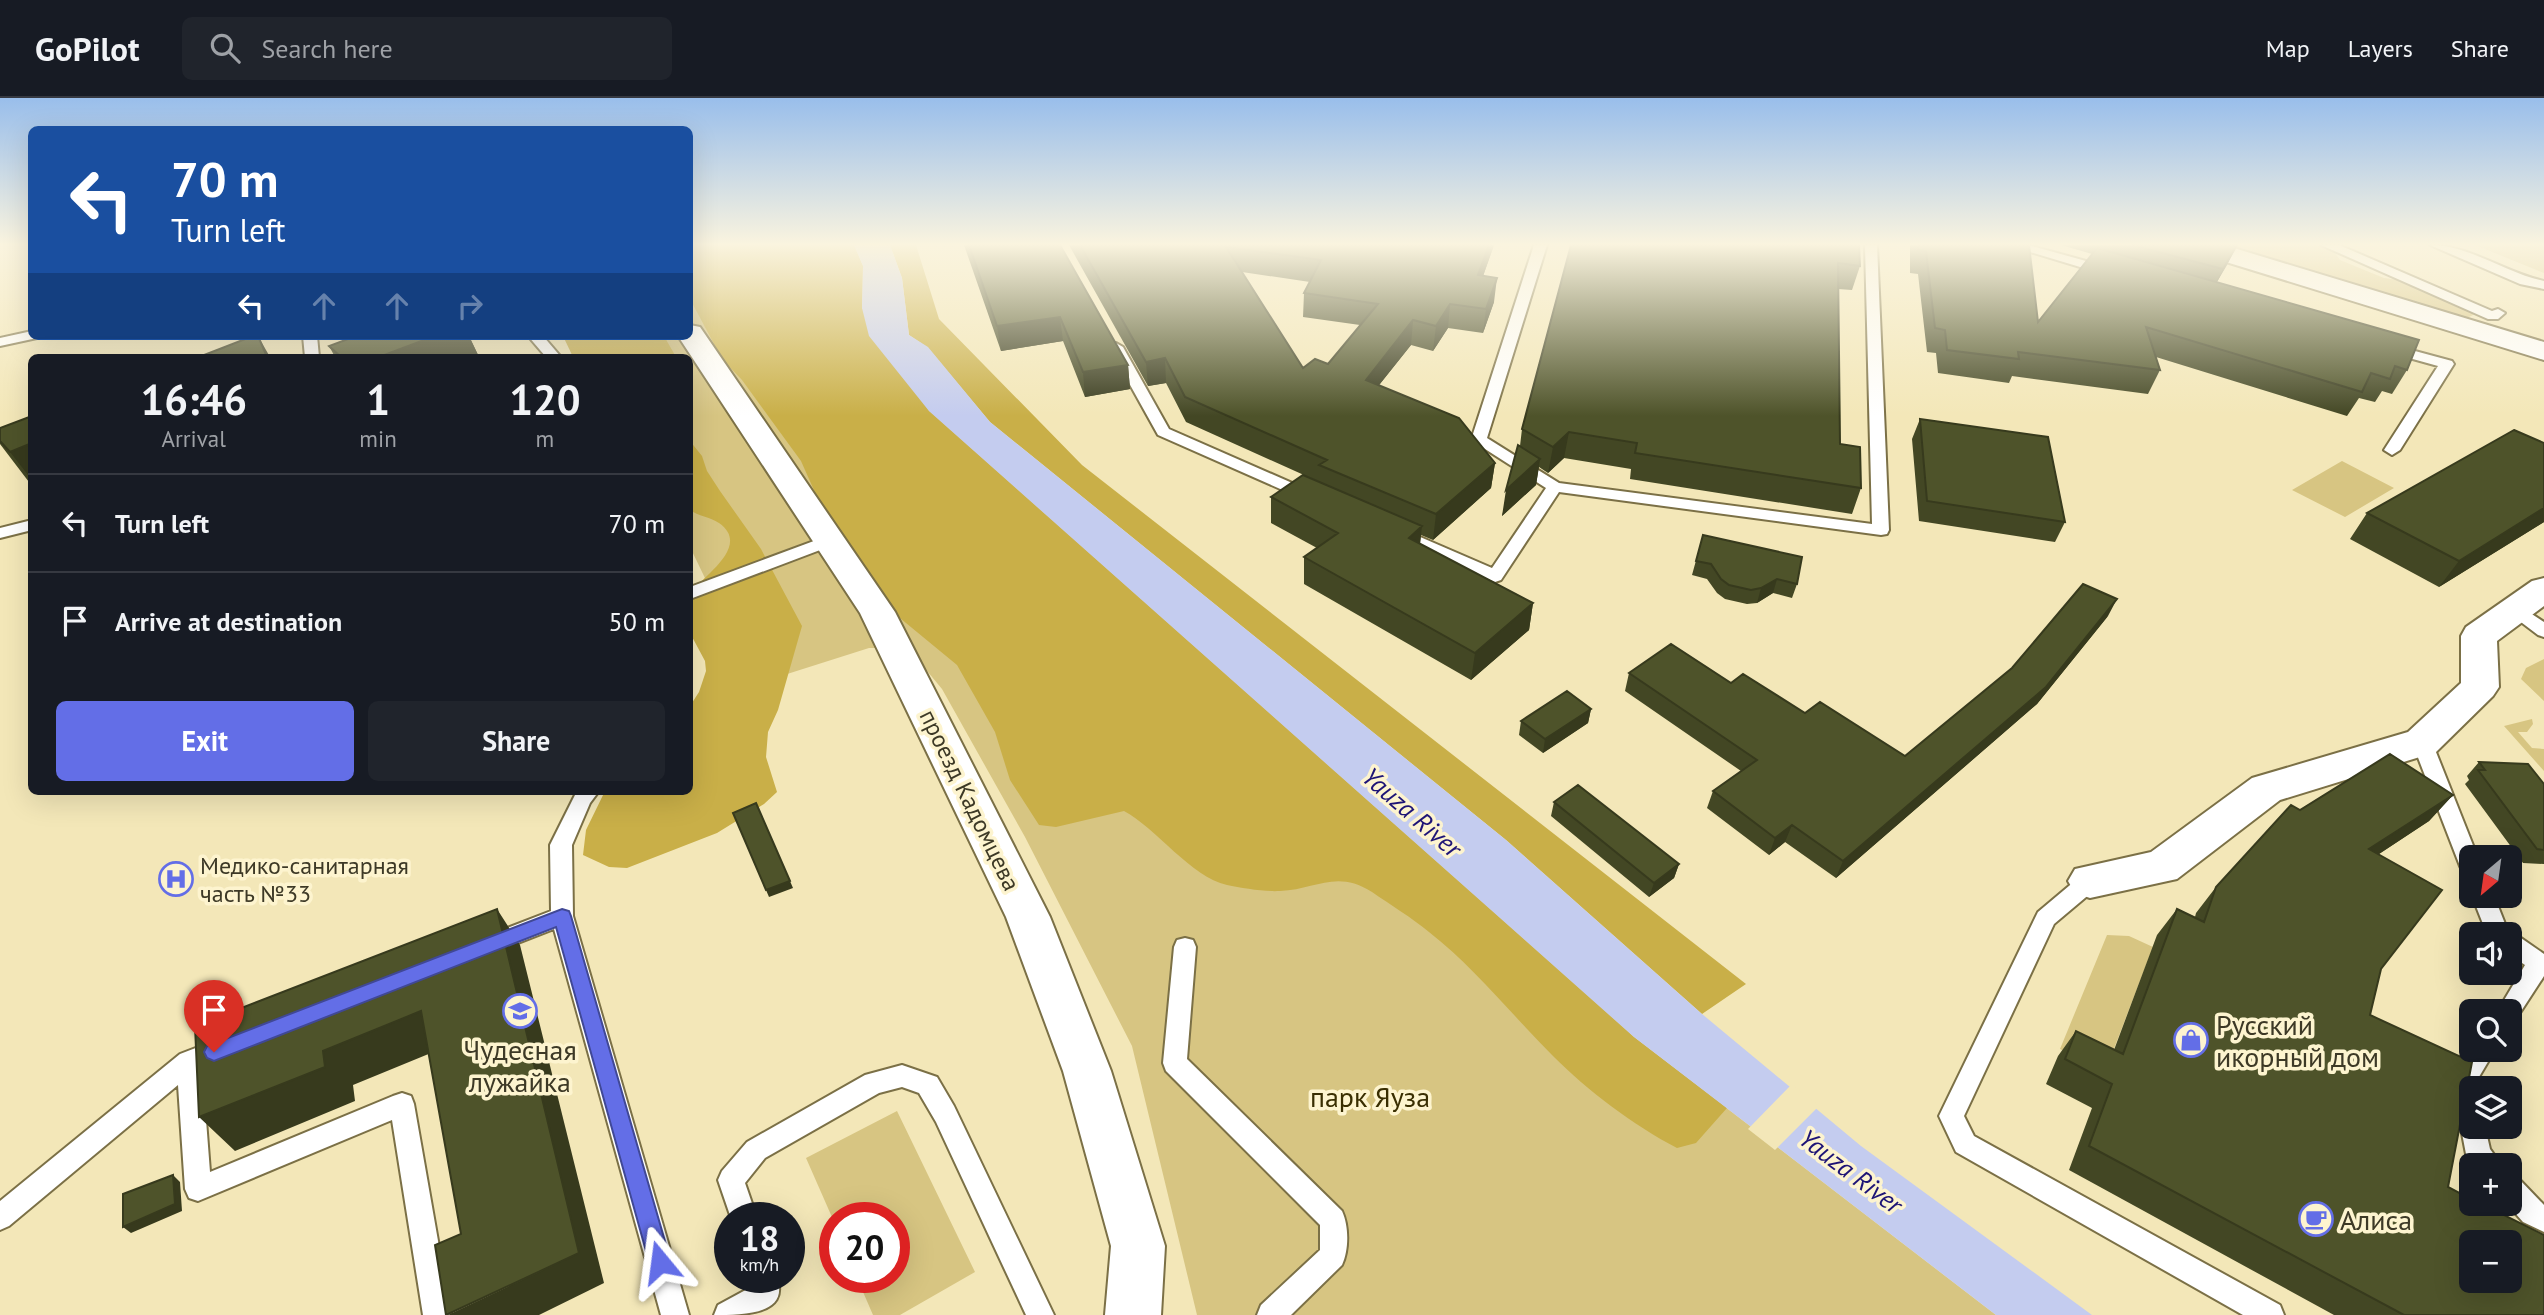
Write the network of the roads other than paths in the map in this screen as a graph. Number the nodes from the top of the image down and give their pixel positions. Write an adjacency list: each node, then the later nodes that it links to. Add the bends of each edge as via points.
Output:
1 (1523, 302): 15 (lane, via 1479,440)
2 (1873, 302): 15 (lane, via 1881,530)
3 (2382, 302): 12 (street)
4 (2460, 302): 5 (lane, via 2493,316)
5 (2498, 313)
6 (1104, 327): 16 (lane, via 1163,432)
7 (28, 336): 10 (lane)
8 (693, 337): 20 (street, проезд Кадомцева)
9 (539, 340): 13 (lane)
10 (0, 342)
11 (2368, 342): 14 (lane, via 2447,364)
12 (2544, 351)
13 (551, 354)
14 (2392, 450)
15 (1555, 487): 18 (lane, via 1495,576)
16 (1329, 504)
17 (28, 526): 19 (lane)
18 (1380, 526)
19 (0, 533)
20 (830, 540): 21 (lane); 44 (street, проезд Кадомцева, via 877,612 1033,930 1087,1071 1138,1247)
21 (693, 592)
22 (2534, 610): 23 (street, via 2479,636 2480,687)
23 (2422, 741): 25 (lane); 26 (street, via 2266,789 2162,867)
24 (586, 795): 27 (lane, via 561,845)
25 (2463, 845)
26 (2090, 881): 46 (lane, via 2046,918 1951,1116 1965,1144)
27 (562, 916): 30 (lane); 41 (lane)
28 (1185, 947): 45 (lane, via 1175,1063 1333,1220 1333,1256)
29 (2522, 951): 31 (lane)
30 (465, 954)
31 (2542, 965): 32 (lane)
32 (2517, 999)
33 (239, 1042): 34 (lane)
34 (189, 1062): 37 (lane); 40 (lane, via 198,1189 402,1104)
35 (739, 1202): 43 (lane, via 731,1180 756,1150 874,1083 902,1076 928,1085)
36 (2522, 1202): 38 (lane)
37 (0, 1217)
38 (2544, 1219)
39 (766, 1293): 42 (lane)
40 (437, 1315)
41 (675, 1315)
42 (727, 1315)
43 (1040, 1315)
44 (1133, 1315)
45 (1271, 1315)
46 (2270, 1315)

